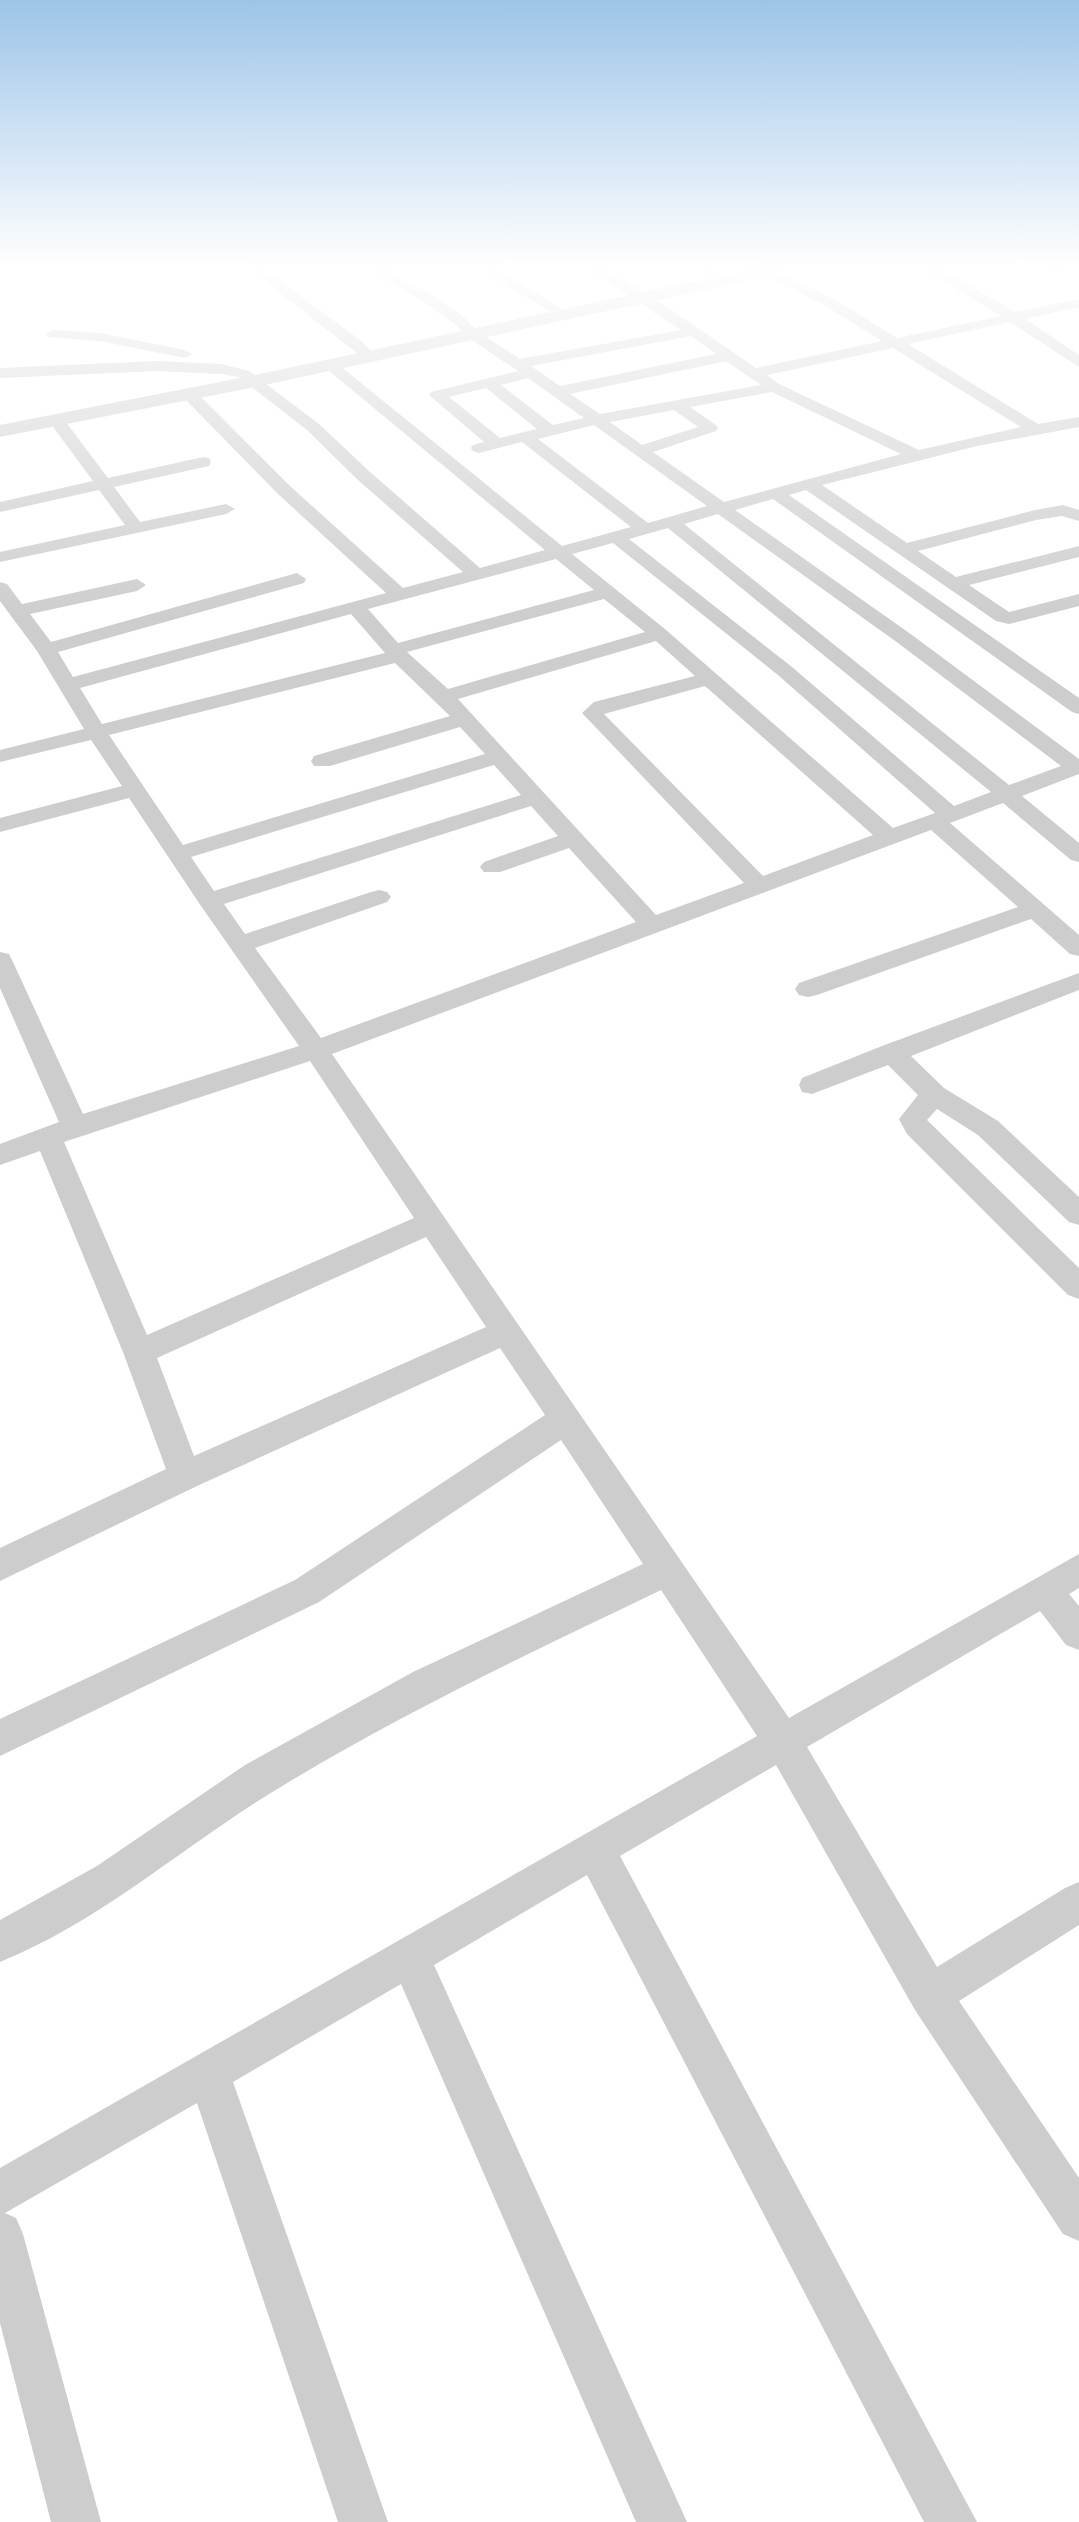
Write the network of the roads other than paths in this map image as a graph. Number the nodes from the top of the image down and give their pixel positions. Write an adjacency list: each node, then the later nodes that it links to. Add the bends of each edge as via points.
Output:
1 (236, 385): 12 (street)
2 (260, 385): 42 (street)
3 (354, 385): 39 (street)
4 (478, 385): 21 (street, via 438,395)
5 (491, 385): 19 (street)
6 (546, 385): 11 (street)
7 (591, 385): 11 (street)
8 (771, 385): 10 (street)
9 (961, 385): 17 (street)
10 (774, 387): 13 (street); 24 (street)
11 (556, 392): 15 (street)
12 (189, 394): 14 (street); 47 (street)
13 (678, 405): 15 (street); 23 (street, via 710,428)
14 (56, 420): 18 (street); 26 (street)
15 (595, 420): 19 (street); 23 (street)
16 (1079, 422): 17 (street)
17 (1035, 429): 24 (street)
18 (0, 431)
19 (551, 432): 20 (street)
20 (527, 438): 21 (street); 36 (street)
21 (497, 444): 22 (street)
22 (479, 448)
23 (639, 451): 32 (street)
24 (918, 456): 27 (street)
25 (203, 462): 26 (street)
26 (103, 484): 30 (street); 34 (street)
27 (810, 485): 28 (street); 38 (street)
28 (776, 494): 32 (street); 59 (street)
29 (209, 496): 34 (street)
30 (0, 507)
31 (226, 509): 34 (street)
32 (720, 509): 35 (street); 65 (street, via 905,639)
33 (1079, 516): 38 (street, via 1063,510)
34 (132, 521): 41 (street)
35 (671, 522): 36 (street); 54 (street)
36 (645, 529): 37 (street)
37 (616, 537): 39 (street); 55 (street)
38 (904, 549): 44 (street)
39 (559, 551): 42 (street); 46 (street)
40 (1079, 551): 44 (street)
41 (0, 557)
42 (475, 573): 47 (street)
43 (297, 579): 52 (street)
44 (954, 583): 49 (street, via 1005,618)
45 (137, 585): 48 (street)
46 (608, 592): 51 (street); 53 (street)
47 (398, 594): 50 (street)
48 (8, 600): 52 (street)
49 (1079, 600)
50 (354, 606): 53 (street); 57 (street)
51 (659, 634): 56 (street); 58 (street)
52 (46, 649): 57 (street)
53 (396, 653): 58 (street); 61 (street)
54 (837, 656): 55 (street); 67 (street)
55 (785, 671): 69 (street)
56 (707, 679): 71 (street); 76 (street, via 601,706 593,713)
57 (68, 685): 61 (street)
58 (444, 697): 60 (street)
59 (1079, 708)
60 (463, 719): 63 (street); 64 (street)
61 (95, 730): 62 (street); 66 (street)
62 (0, 756)
63 (499, 757): 68 (street); 73 (street)
64 (322, 761)
65 (1074, 774): 67 (street)
66 (134, 790): 70 (street); 73 (street)
67 (1008, 793): 69 (street); 74 (street)
68 (536, 797): 72 (street); 78 (street)
69 (941, 817): 71 (street); 79 (street)
70 (0, 825)
71 (889, 837): 76 (street)
72 (574, 838): 75 (street); 80 (street)
73 (177, 854): 78 (street)
74 (1079, 855)
75 (492, 867)
76 (759, 885): 80 (street)
77 (380, 897): 81 (street)
78 (209, 901): 81 (street)
79 (1035, 908): 82 (street); 85 (street)
80 (653, 926): 86 (street)
81 (240, 944): 86 (street)
82 (1079, 948)
83 (0, 960): 90 (street)
84 (1079, 981): 87 (street)
85 (808, 989)
86 (316, 1049): 90 (street); 93 (street)
87 (891, 1052): 88 (street); 89 (street)
88 (812, 1085)
89 (934, 1095): 92 (street, via 988,1128); 94 (street, via 913,1119 917,1127)
90 (62, 1133): 91 (street); 96 (street)
91 (0, 1155)
92 (1079, 1214)
93 (432, 1222): 95 (street); 96 (street)
94 (1079, 1287)
95 (505, 1332): 97 (street); 98 (street)
96 (139, 1352): 98 (street)
97 (564, 1420): 100 (street); 104 (street, via 307,1591)
98 (185, 1476): 99 (street)
99 (0, 1565)
100 (667, 1570): 105 (street); 108 (street, via 426,1684 259,1778 111,1880)
101 (1079, 1570): 102 (street)
102 (1044, 1590): 103 (street); 105 (street)
103 (1079, 1633)
104 (0, 1738)
105 (782, 1740): 106 (street); 110 (street)
106 (595, 1849): 109 (street); 118 (street)
107 (1079, 1902): 110 (street)
108 (0, 1942)
109 (409, 1956): 111 (street); 117 (street)
110 (930, 1995): 113 (street)
111 (208, 2072): 112 (street); 116 (street)
112 (0, 2193)
113 (1079, 2218)
114 (0, 2234): 115 (street)
115 (76, 2522)
116 (363, 2522)
117 (662, 2522)
118 (953, 2522)

